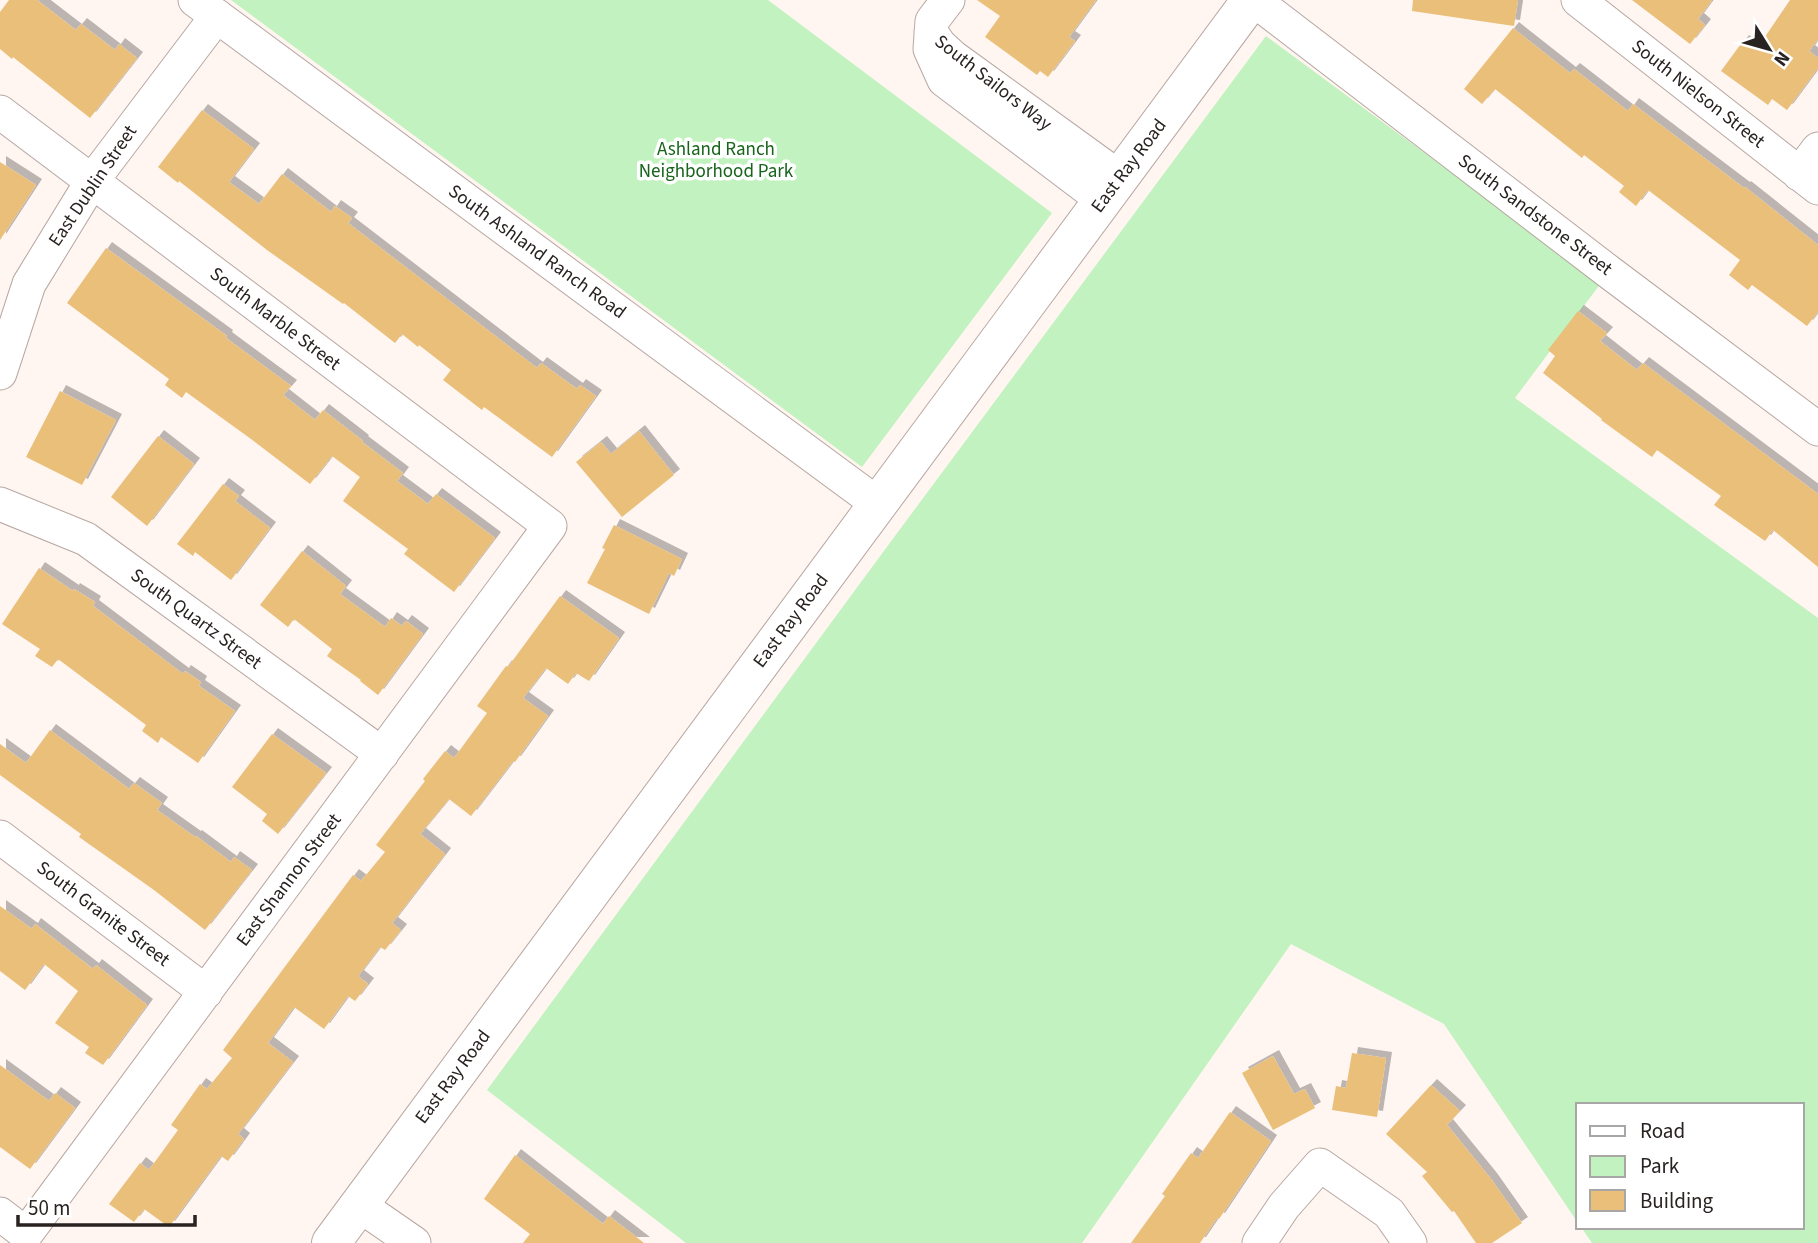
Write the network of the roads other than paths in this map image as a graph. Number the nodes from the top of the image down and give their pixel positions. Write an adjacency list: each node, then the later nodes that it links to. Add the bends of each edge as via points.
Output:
1 (948, 0): 8 (street, South Sailors Way, via 932,21 931,33 939,44 1006,111)
2 (1253, 0): 8 (main road, East Ray Road); 10 (street, South Sandstone Street)
3 (1578, 0): 6 (street, South Nielson Street)
4 (206, 8): 7 (street, East Dublin Street); 12 (street, South Ashland Ranch Road)
5 (0, 112): 7 (street, South Marble Street)
6 (1812, 170)
7 (92, 181): 9 (street, East Dublin Street, via 29,284); 13 (street, South Marble Street)
8 (1111, 189): 12 (main road, East Ray Road)
9 (0, 373)
10 (1818, 429)
11 (0, 504): 14 (street, South Quartz Street, via 86,539)
12 (878, 504): 17 (main road, East Ray Road)
13 (550, 526): 14 (street, East Shannon Street)
14 (382, 754): 16 (street, East Shannon Street)
15 (0, 837): 16 (street, South Granite Street)
16 (206, 992): 18 (street, East Shannon Street, via 26,1234)
17 (359, 1205): 19 (main road, East Ray Road); 20 (street)
18 (0, 1214)
19 (331, 1243)
20 (414, 1243)
21 (1259, 1243): 22 (street, via 1320,1165 1389,1213)
22 (1410, 1243)

